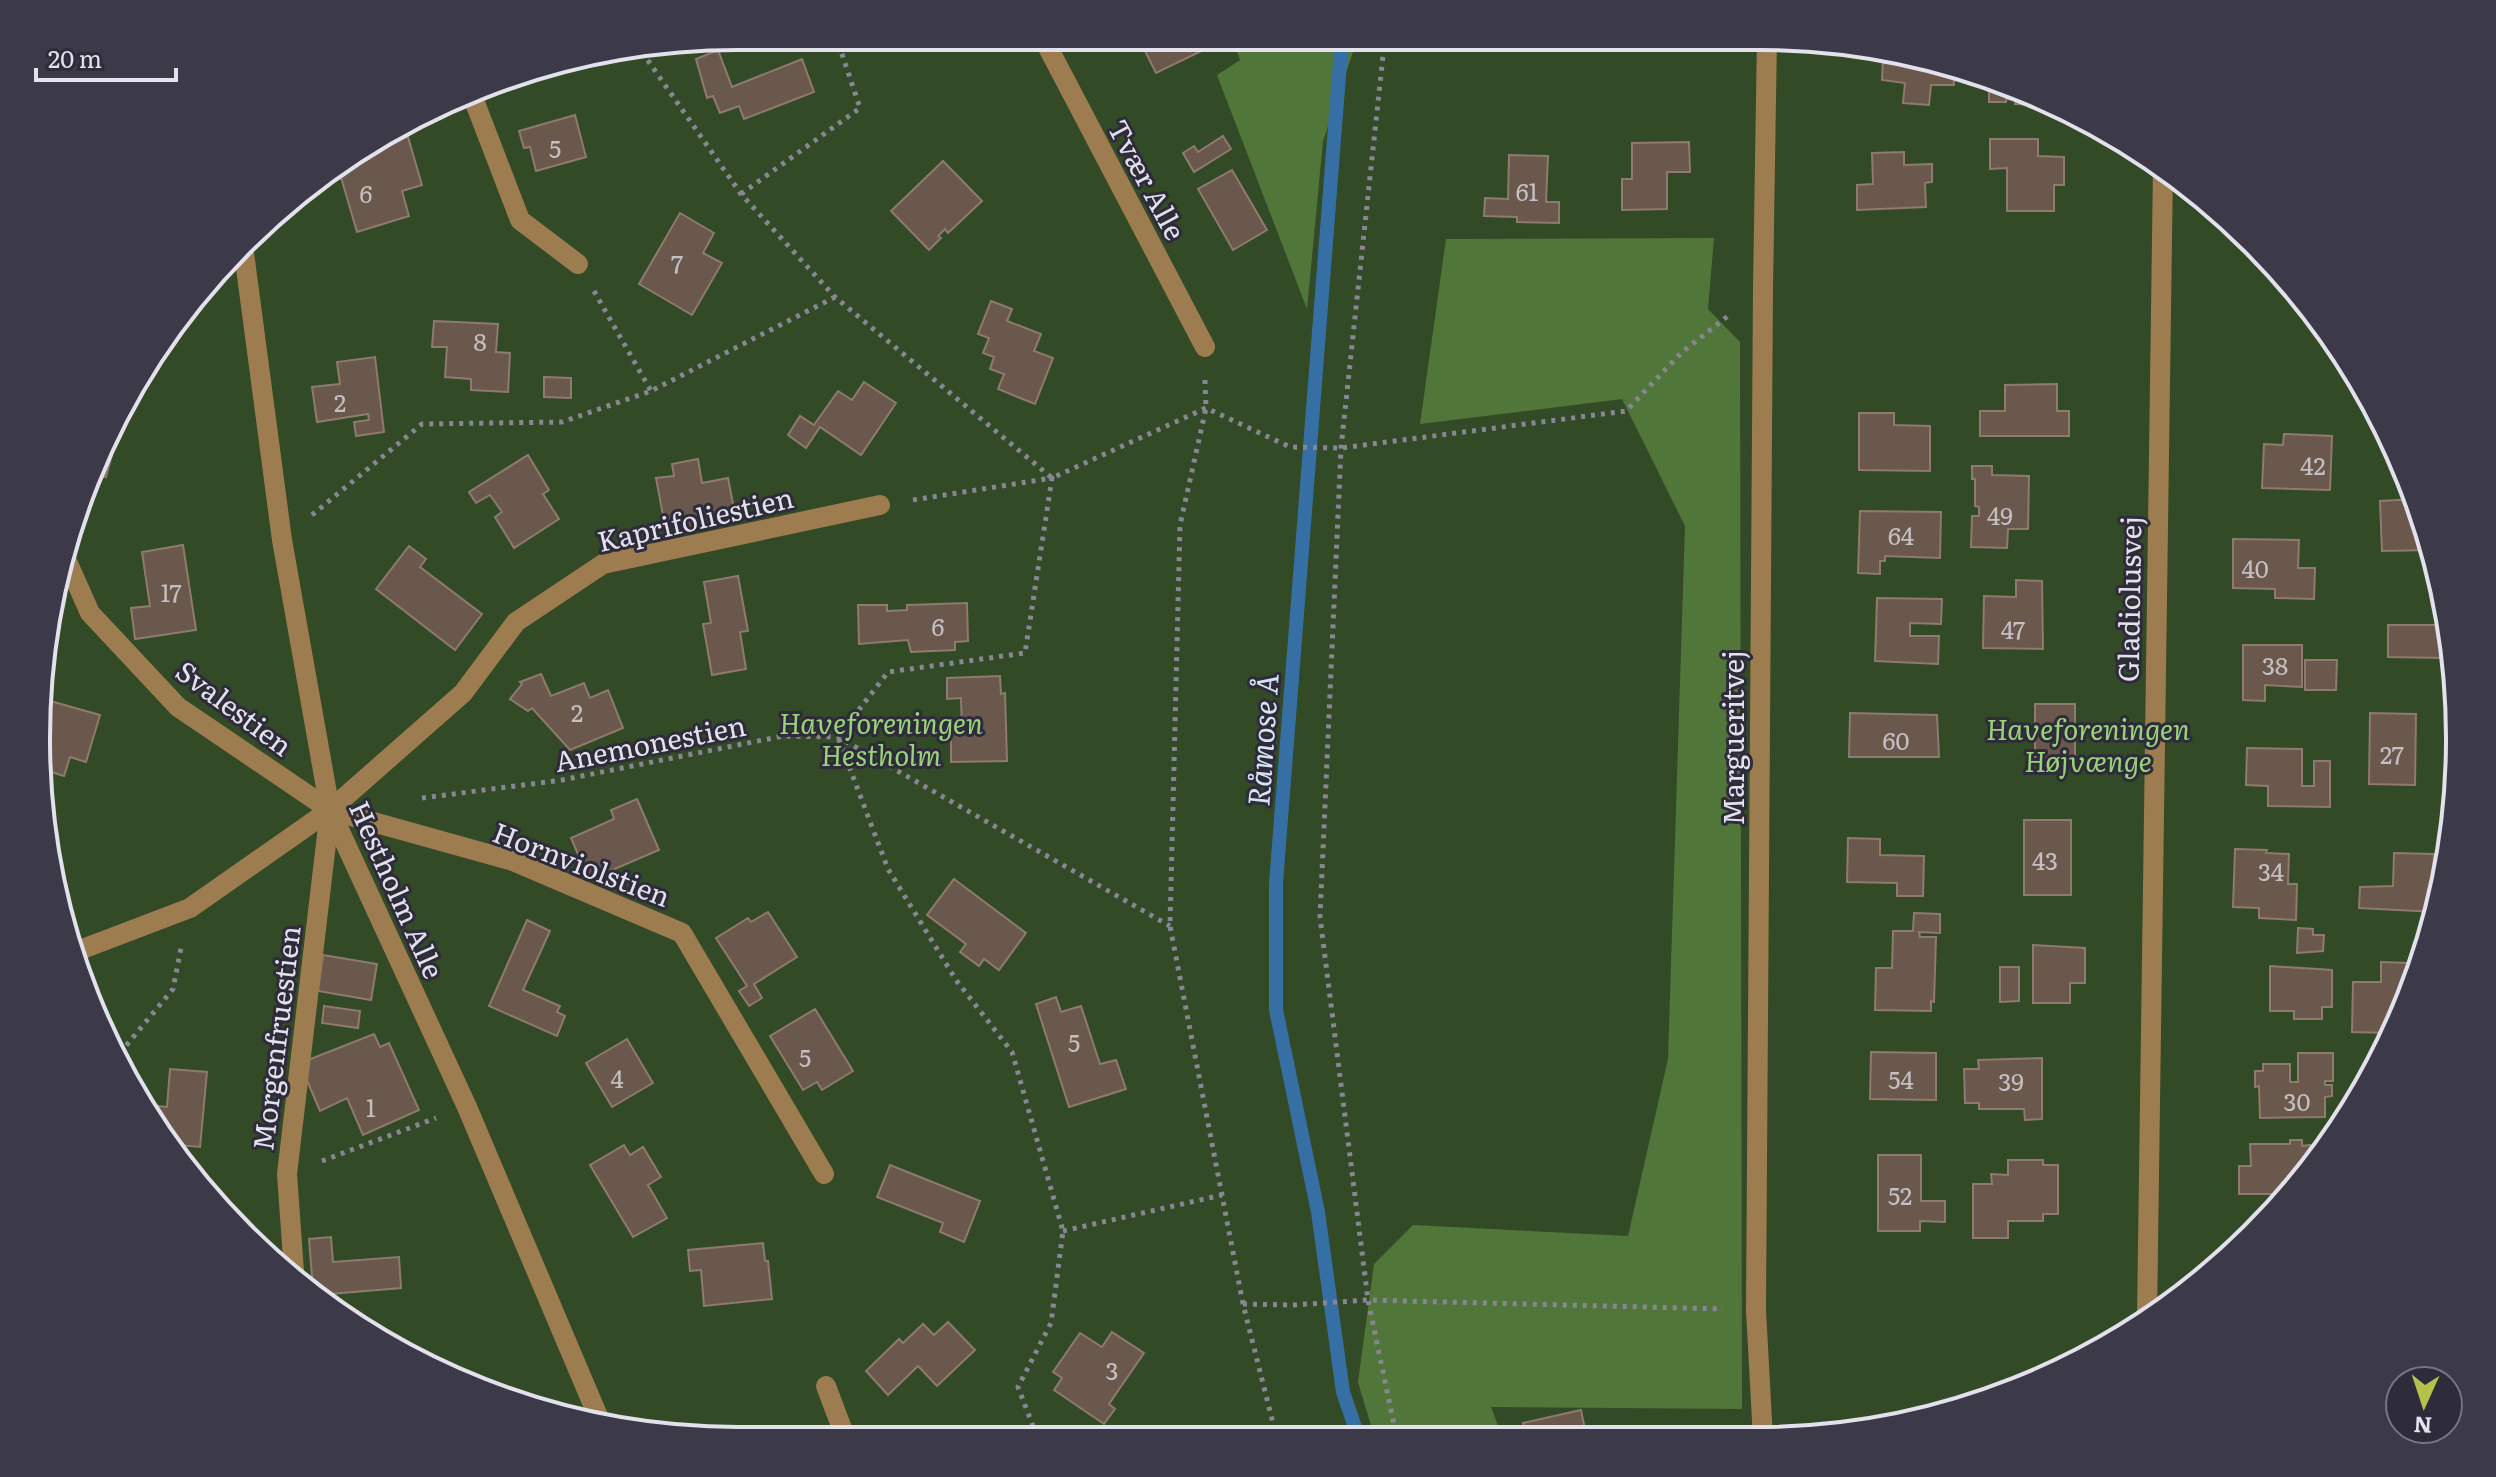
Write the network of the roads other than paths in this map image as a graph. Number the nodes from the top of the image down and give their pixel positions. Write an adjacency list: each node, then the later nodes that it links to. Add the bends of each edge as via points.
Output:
1 (1049, 50): 7 (lane, Tvær Alle)
2 (1767, 50): 18 (lane, Margueritvej, via 1756,1310)
3 (475, 102): 6 (lane, via 520,220)
4 (2163, 182): 14 (lane, Gladiolusvej)
5 (245, 260): 10 (lane, Hestholm Alle, via 282,540)
6 (578, 264)
7 (1205, 347)
8 (880, 505): 10 (lane, Kaprifoliestien, via 603,564 516,622 463,693)
9 (71, 570): 10 (lane, Svalestien, via 90,613 178,707)
10 (330, 810): 11 (lane, Kaprifoliestien, via 190,908); 12 (lane, Hornviolstien, via 513,861 682,933); 13 (lane, Morgenfruestien, via 287,1174); 16 (lane, Hestholm Alle, via 467,1107)
11 (83, 949)
12 (824, 1174)
13 (293, 1263)
14 (2146, 1307)
15 (826, 1386): 17 (lane)
16 (596, 1412)
17 (841, 1427)
18 (1762, 1427)

